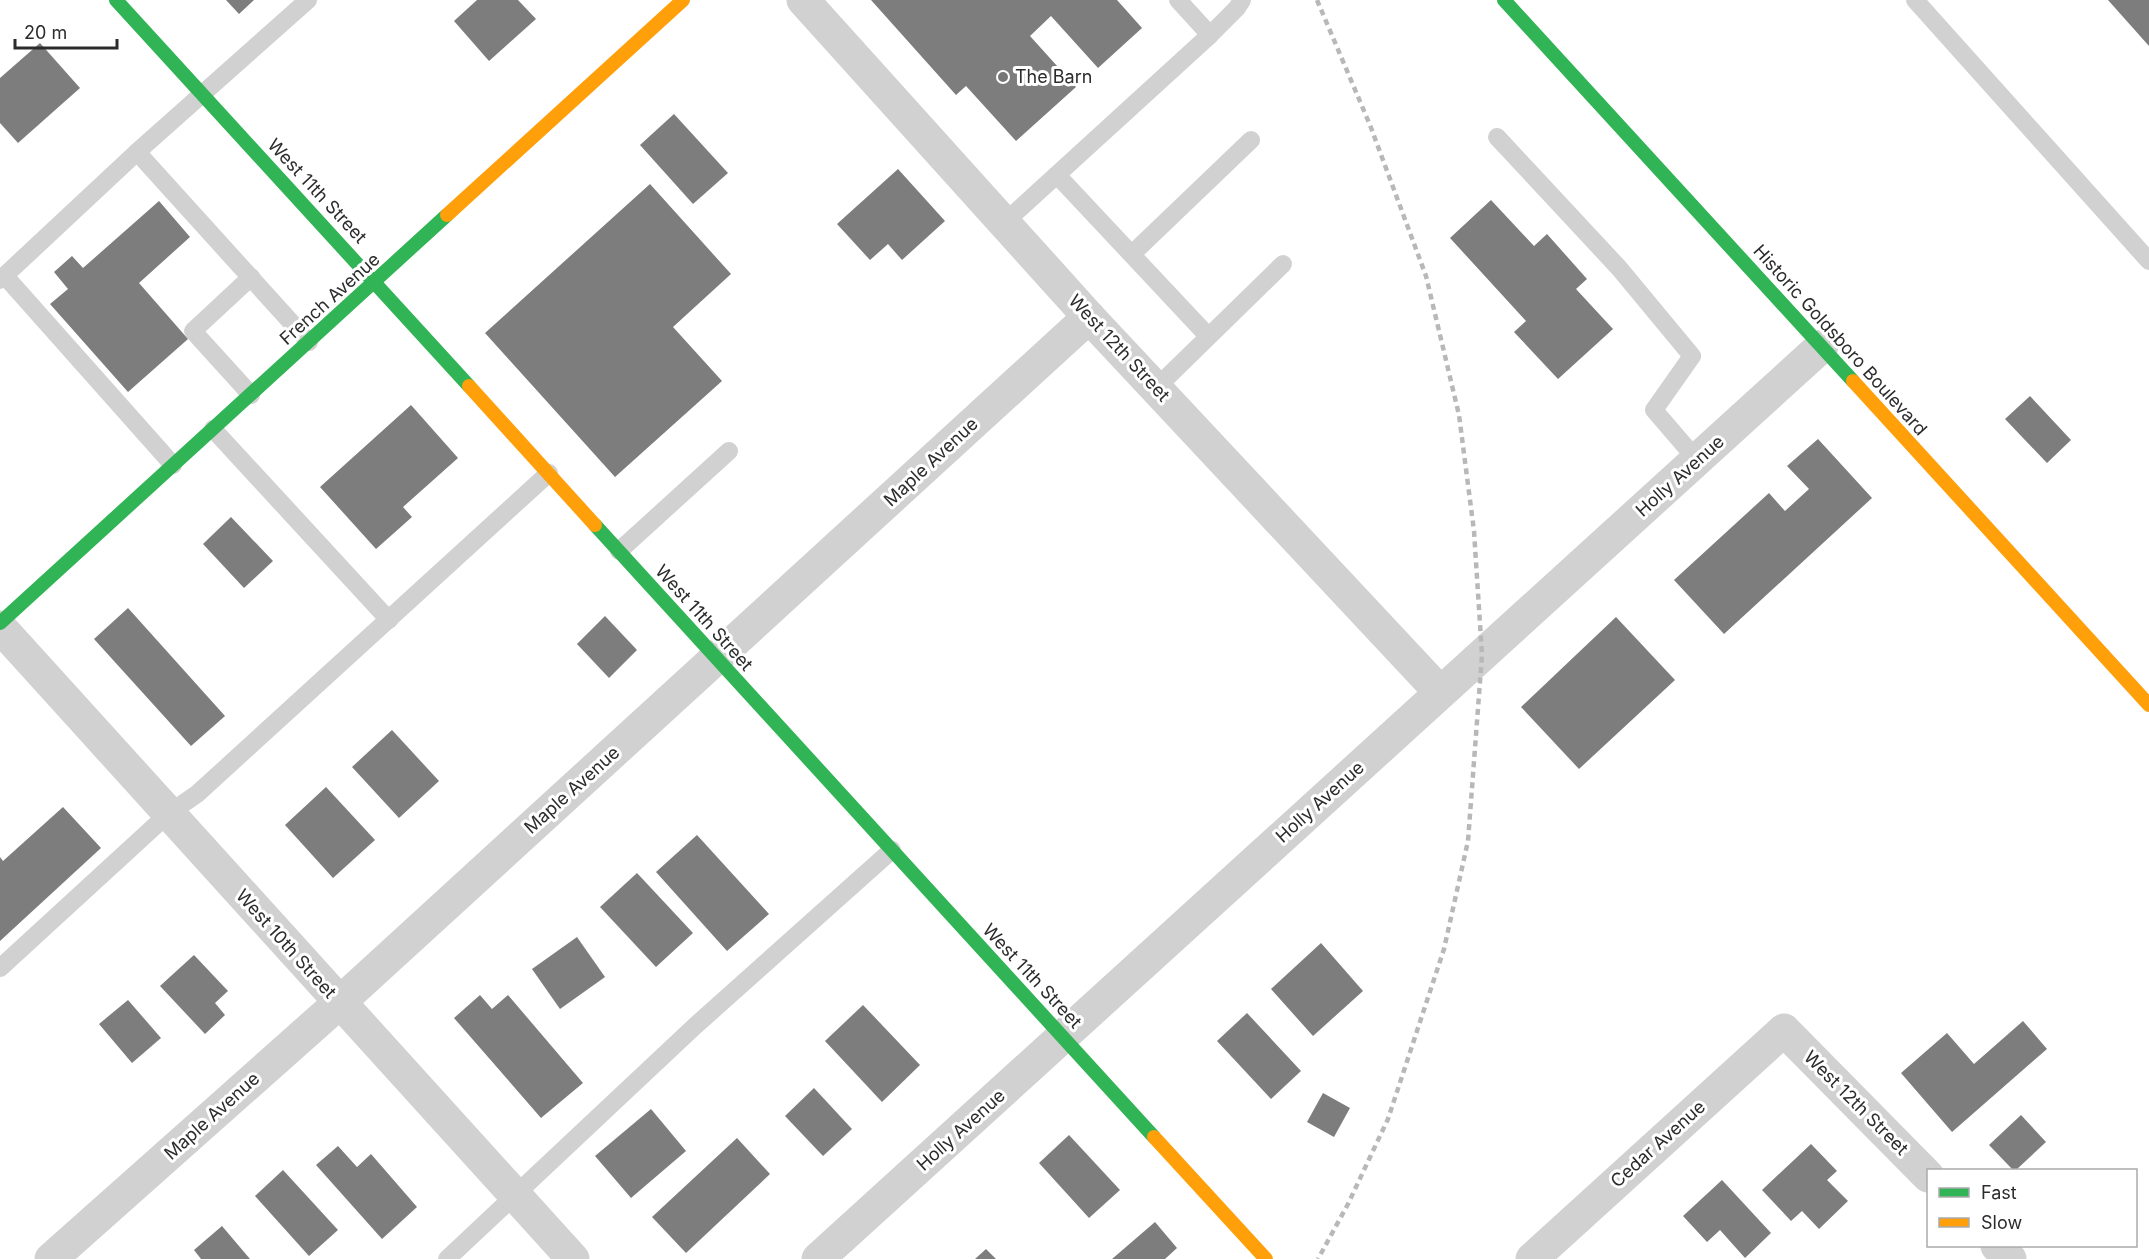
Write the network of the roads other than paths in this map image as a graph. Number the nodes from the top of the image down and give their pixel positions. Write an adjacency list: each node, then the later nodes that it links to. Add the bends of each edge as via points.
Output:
1 (116, 0): 10 (street, West 11th Street)
2 (308, 0): 10 (lane)
3 (683, 0): 21 (street, French Avenue)
4 (803, 0): 15 (street, West 12th Street)
5 (1178, 0): 9 (lane)
6 (1242, 0): 9 (lane)
7 (1504, 0): 25 (street, Historic Goldsboro Boulevard)
8 (1915, 0): 17 (lane)
9 (1210, 35): 14 (lane)
10 (202, 93): 13 (lane); 21 (street, West 11th Street)
11 (1497, 137): 30 (lane, via 1618,268 1692,356 1654,410)
12 (1251, 140): 16 (lane)
13 (137, 152): 19 (lane); 20 (lane)
14 (1057, 175): 15 (lane); 16 (lane)
15 (1004, 223): 22 (street, West 12th Street)
16 (1132, 254): 23 (lane)
17 (2149, 261)
18 (1283, 264): 23 (lane)
19 (251, 277): 24 (lane); 27 (lane, via 193,331)
20 (2, 278): 31 (lane)
21 (375, 282): 24 (street, French Avenue); 32 (street, West 11th Street)
22 (1089, 316): 26 (street, West 12th Street); 37 (street, Maple Avenue)
23 (1208, 336): 26 (lane)
24 (309, 342): 27 (street, French Avenue)
25 (1822, 346): 30 (street, Holly Avenue); 39 (street, Historic Goldsboro Boulevard)
26 (1156, 388): 38 (street, West 12th Street)
27 (250, 395): 28 (street, French Avenue)
28 (213, 429): 31 (street, French Avenue); 34 (lane)
29 (729, 451): 33 (lane)
30 (1697, 460): 38 (street, Holly Avenue)
31 (173, 465): 35 (street, French Avenue)
32 (549, 473): 33 (street, West 11th Street); 34 (lane)
33 (618, 551): 37 (street, West 11th Street)
34 (389, 620): 40 (lane, via 197,794)
35 (0, 623)
36 (0, 627): 40 (street, West 10th Street)
37 (716, 659): 41 (street, West 11th Street); 43 (street, Maple Avenue)
38 (1440, 692): 45 (street, Holly Avenue)
39 (2149, 705)
40 (168, 814): 42 (lane); 43 (street, West 10th Street)
41 (892, 850): 45 (street, West 11th Street); 47 (lane)
42 (0, 968)
43 (339, 1003): 47 (street, West 10th Street); 49 (street, Maple Avenue)
44 (1784, 1030): 46 (street, West 12th Street); 54 (street, Cedar Avenue)
45 (1063, 1037): 52 (street, Holly Avenue); 53 (street, West 11th Street)
46 (1927, 1174)
47 (514, 1194): 50 (lane); 51 (street, West 10th Street)
48 (1999, 1247): 55 (street)
49 (51, 1259)
50 (447, 1259)
51 (573, 1259)
52 (818, 1259)
53 (1266, 1259)
54 (1532, 1259)
55 (2010, 1259)

